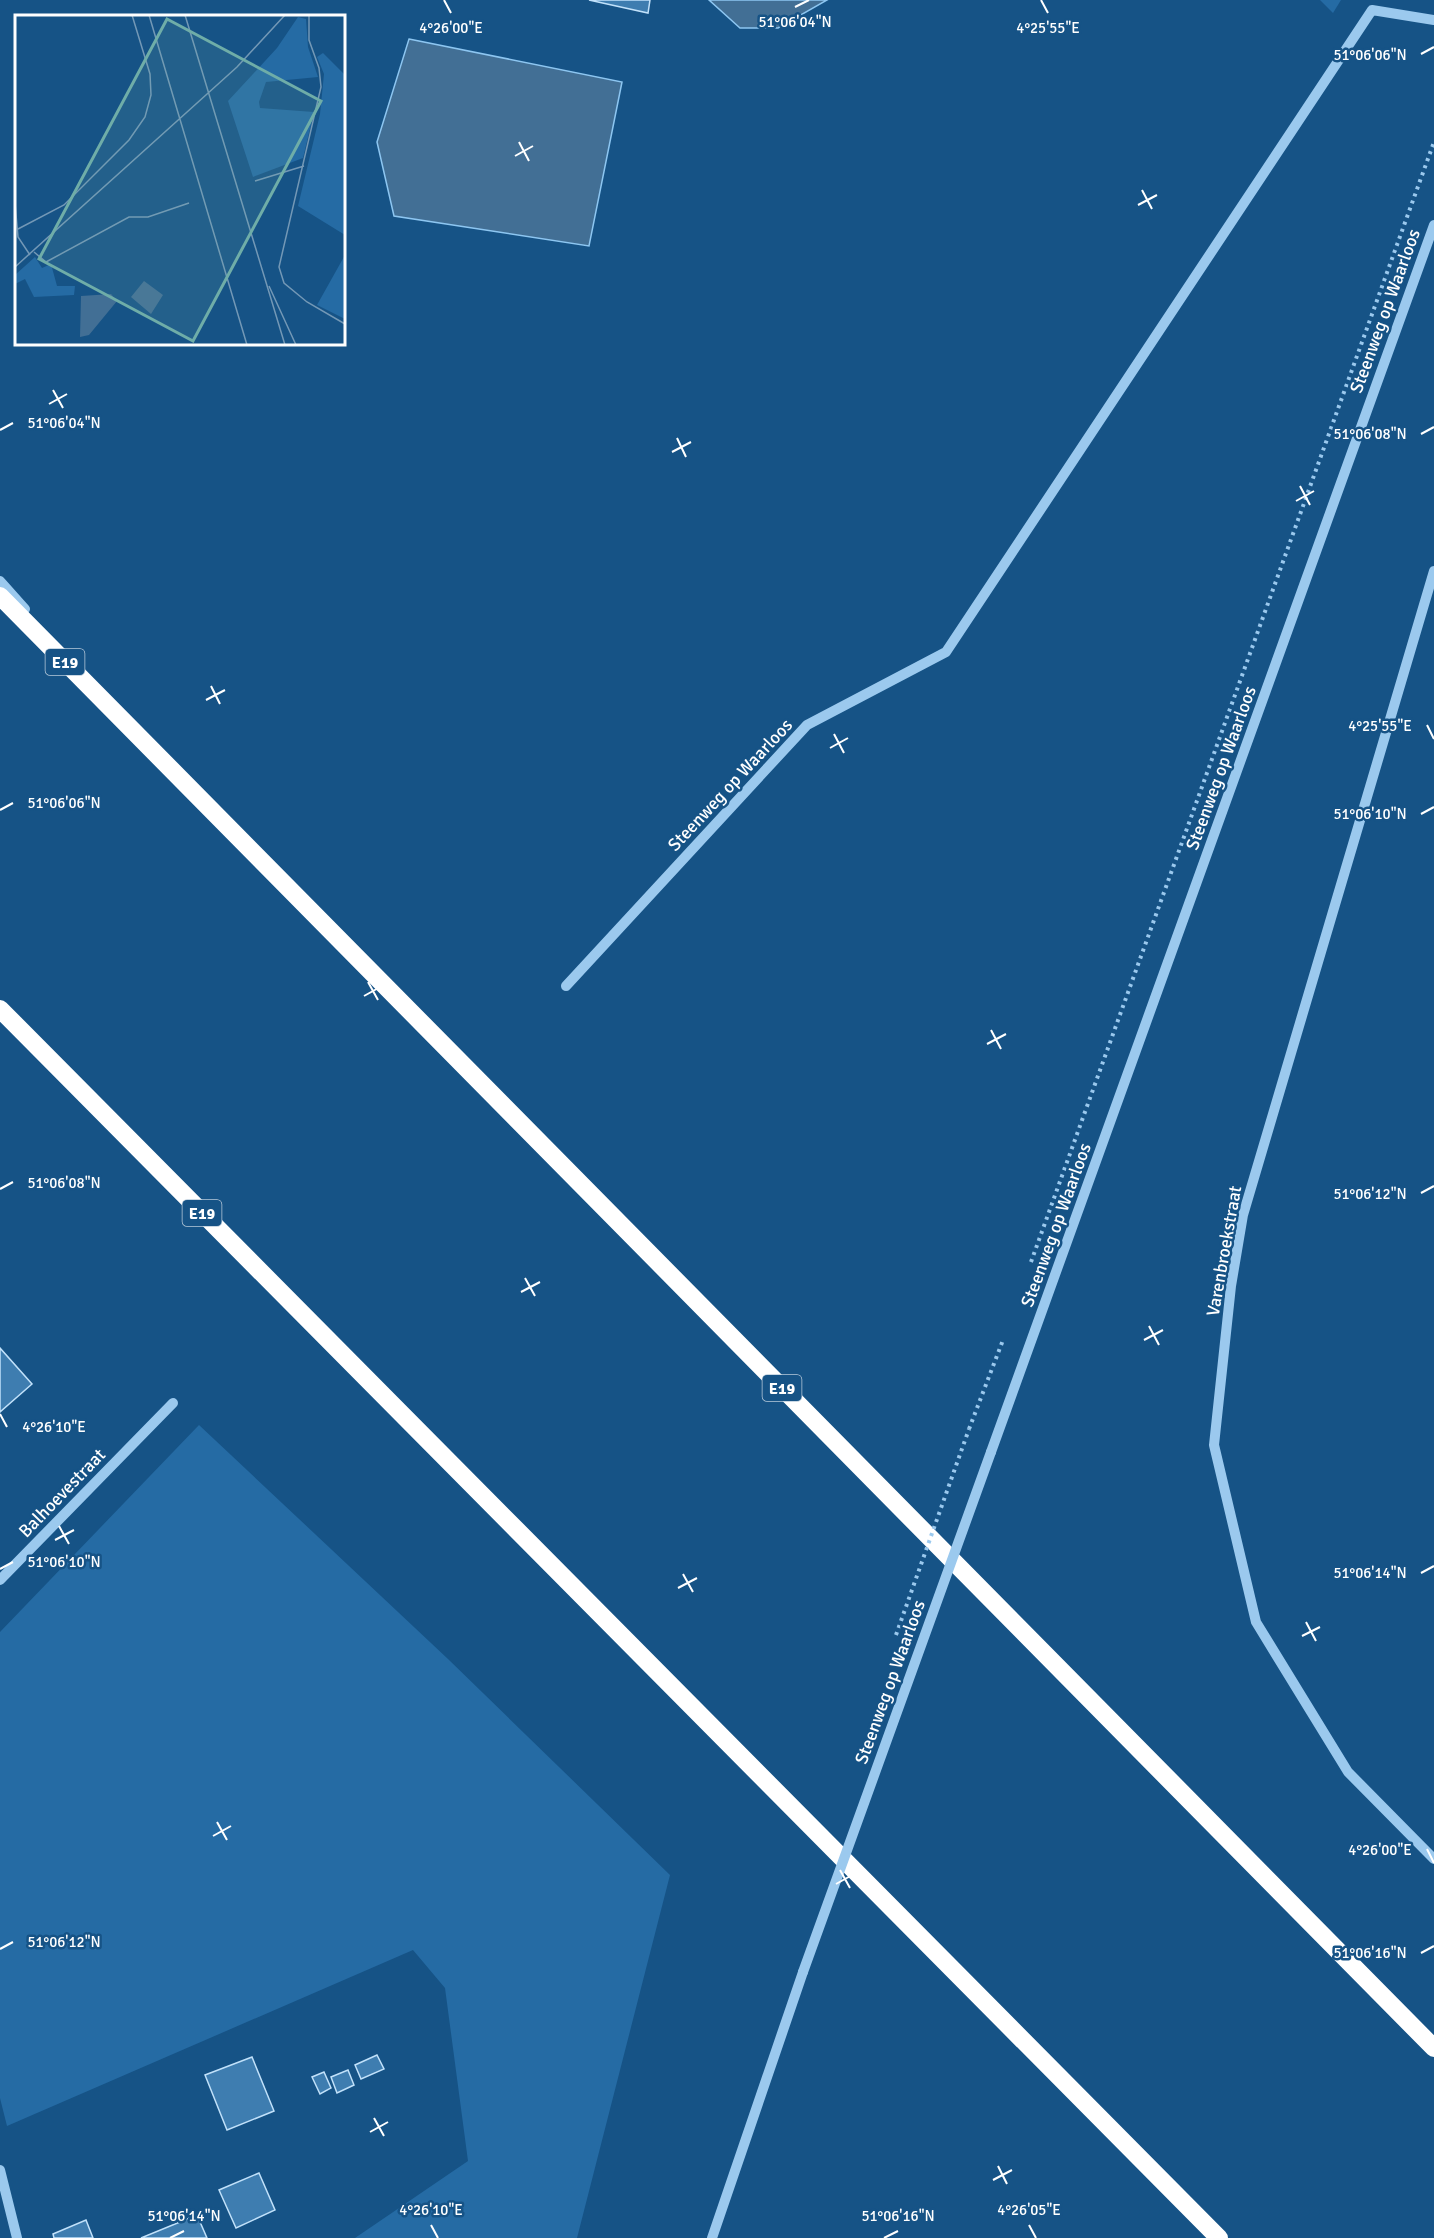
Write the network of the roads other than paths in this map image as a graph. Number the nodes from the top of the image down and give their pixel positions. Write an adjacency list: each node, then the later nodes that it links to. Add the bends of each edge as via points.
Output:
1 (1434, 20): 7 (street, Steenweg op Waarloos, via 1372,10 946,652 807,726)
2 (1434, 225): 15 (street, Steenweg op Waarloos, bridge, via 803,1972)
3 (1434, 571): 11 (street, Varenbroekstraat, via 1244,1215 1214,1445 1257,1622 1348,1772)
4 (0, 581): 6 (street)
5 (0, 596): 6 (highway, E19)
6 (131, 728): 12 (highway, E19)
7 (566, 986)
8 (0, 1009): 16 (highway, E19)
9 (173, 1403): 10 (street, Balhoevestraat)
10 (0, 1580)
11 (1434, 1859)
12 (1434, 2048)
13 (0, 2170): 14 (street)
14 (17, 2238)
15 (712, 2238)
16 (1219, 2238)

